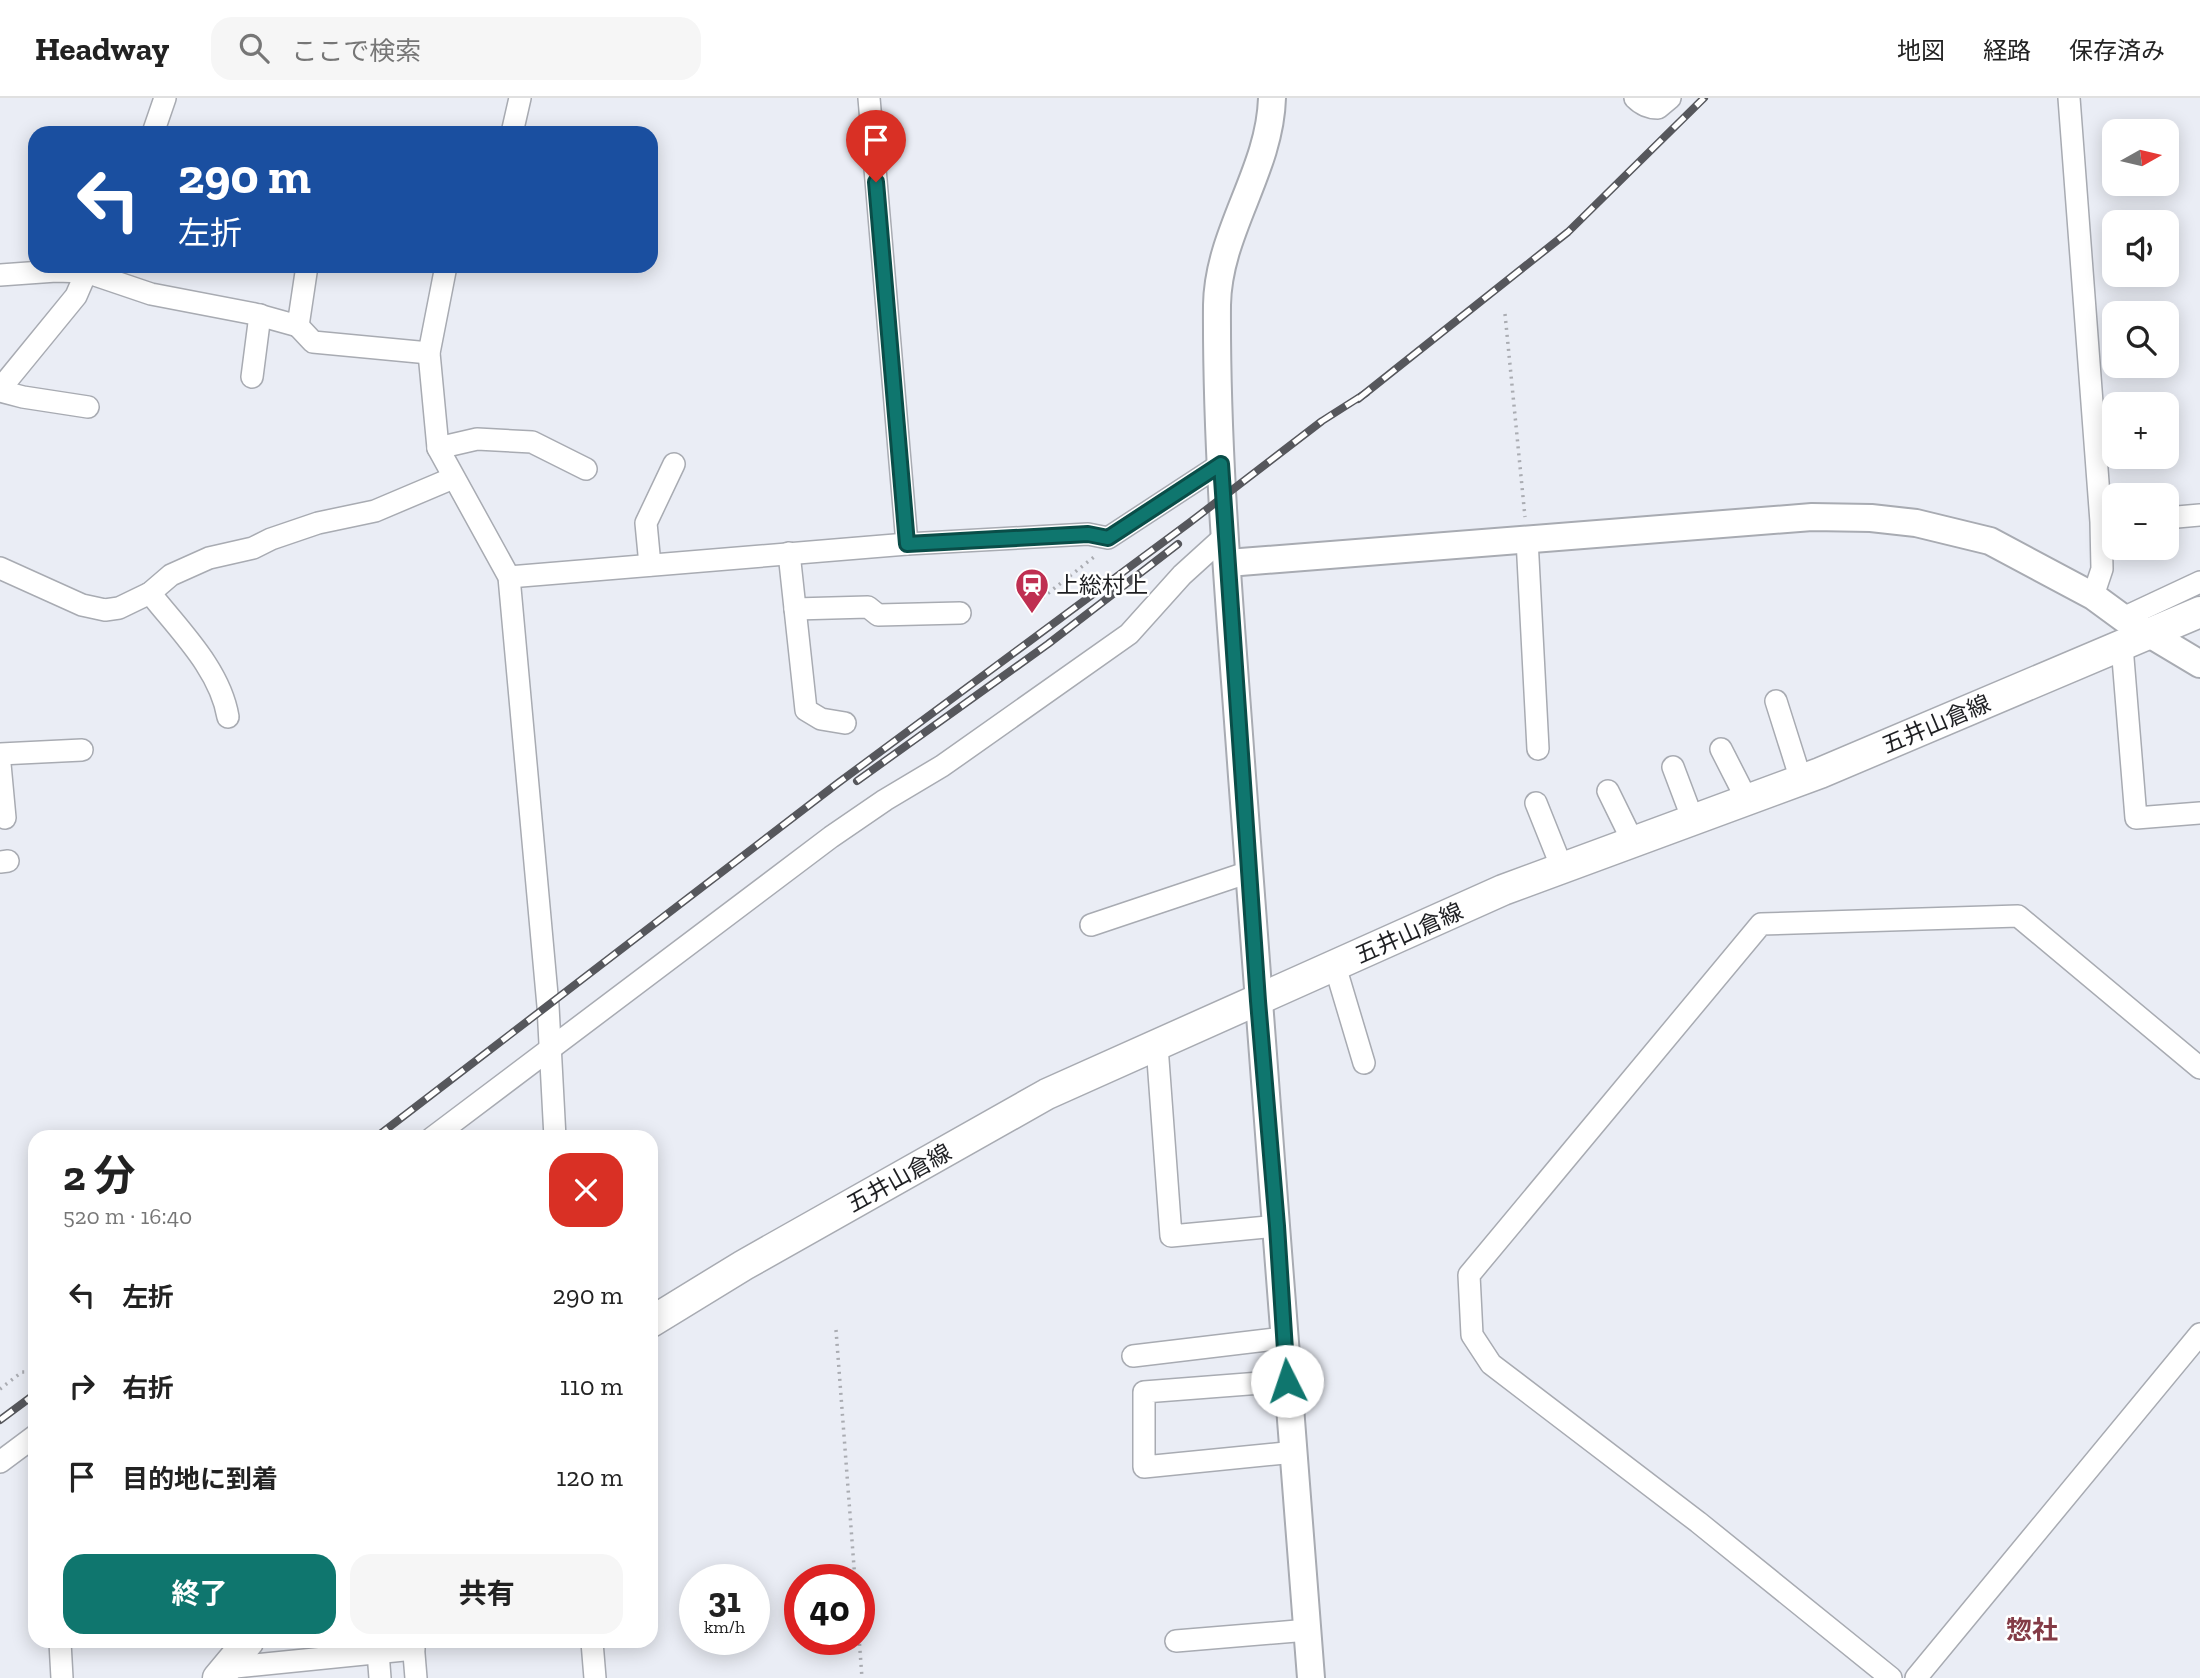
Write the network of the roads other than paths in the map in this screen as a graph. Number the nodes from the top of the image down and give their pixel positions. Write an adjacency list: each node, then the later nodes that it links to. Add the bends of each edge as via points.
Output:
1 (165, 98): 8 (street)
2 (520, 98): 9 (street)
3 (869, 98): 32 (street)
4 (1272, 98): 24 (street, via 1267,137 1219,272)
5 (1635, 98): 6 (street, via 1653,108)
6 (1670, 98)
7 (2069, 98): 27 (street)
8 (155, 126)
9 (514, 126)
10 (28, 273): 15 (street)
11 (85, 273): 20 (street, via 76,296)
12 (97, 273): 16 (street, via 151,294)
13 (306, 273): 17 (street)
14 (445, 273): 18 (street)
15 (0, 275)
16 (260, 315): 17 (street); 19 (street)
17 (298, 326): 18 (street, via 313,342)
18 (429, 353): 22 (street)
19 (252, 377)
20 (0, 390): 21 (street)
21 (88, 407)
22 (438, 448): 25 (street, via 477,439 532,442); 26 (street)
23 (674, 464): 36 (street, via 646,523)
24 (1221, 464): 30 (street); 32 (street, via 1108,538 1088,534)
25 (586, 469)
26 (453, 478): 38 (street); 40 (street, via 375,510 209,558 171,575)
27 (2104, 483)
28 (2200, 515): 29 (street)
29 (2179, 516)
30 (1225, 536): 35 (street); 70 (street, via 1129,634 942,766 831,837)
31 (1527, 539): 35 (street); 41 (street, via 1811,517 1916,523 1990,541); 51 (street)
32 (907, 544): 33 (street)
33 (789, 554): 36 (street); 42 (street)
34 (2103, 560): 41 (street)
35 (1227, 563): 66 (street)
36 (650, 565): 38 (street)
37 (0, 568): 40 (street, via 82,605 105,610)
38 (509, 577): 70 (street)
39 (2200, 582): 45 (street)
40 (150, 593): 49 (street, via 204,661 225,697)
41 (2093, 596): 45 (street)
42 (795, 609): 44 (street, via 867,607 878,615); 50 (street, via 806,710 821,719)
43 (2200, 612): 46 (main road, 五井山倉線)
44 (960, 613)
45 (2122, 632): 46 (main road, 五井山倉線); 57 (main road, 五井山倉線); 61 (street, via 2136,818)
46 (2152, 634): 47 (street)
47 (2200, 664)
48 (1776, 701): 57 (street)
49 (228, 717)
50 (845, 723)
51 (1538, 749)
52 (82, 750): 54 (street)
53 (1721, 750): 59 (street)
54 (0, 754)
55 (0, 764): 62 (street)
56 (1673, 767): 63 (street)
57 (1801, 780): 59 (main road, 五井山倉線)
58 (1608, 791): 64 (street)
59 (1747, 800): 63 (main road, 五井山倉線)
60 (1536, 803): 65 (street)
61 (2200, 813)
62 (5, 818)
63 (1693, 820): 64 (main road, 五井山倉線)
64 (1633, 842): 65 (main road, 五井山倉線)
65 (1562, 868): 68 (main road, 五井山倉線)
66 (1249, 872): 67 (street); 69 (street)
67 (1091, 925)
68 (1335, 966): 69 (main road, 五井山倉線); 72 (street)
69 (1258, 1001): 71 (main road, 五井山倉線); 76 (street)
70 (551, 1046): 74 (street); 75 (street)
71 (1157, 1046): 76 (street, via 1171,1236); 77 (main road, 五井山倉線, via 1047,1094)
72 (1364, 1063)
73 (2200, 1068): 99 (street, via 2018,916 1761,924 1469,1275 1472,1335 1491,1364 1698,1522)
74 (442, 1130)
75 (555, 1130)
76 (1277, 1226): 79 (street)
77 (658, 1318)
78 (2200, 1334): 100 (street)
79 (1284, 1338): 80 (street); 81 (street)
80 (1133, 1356)
81 (1287, 1381): 83 (street); 83 (street, via 1144,1392 1144,1467)
82 (28, 1441): 84 (street)
83 (1295, 1452): 85 (street)
84 (0, 1462)
85 (1308, 1630): 86 (street); 98 (street)
86 (1176, 1641)
87 (60, 1648): 94 (street)
88 (243, 1648): 93 (main road)
89 (400, 1648): 92 (street)
90 (413, 1648): 96 (street)
91 (592, 1648): 97 (street)
92 (378, 1653): 93 (street); 95 (street)
93 (222, 1673)
94 (62, 1678)
95 (380, 1678)
96 (416, 1678)
97 (595, 1678)
98 (1311, 1678)
99 (1891, 1678)
100 (1916, 1678)

